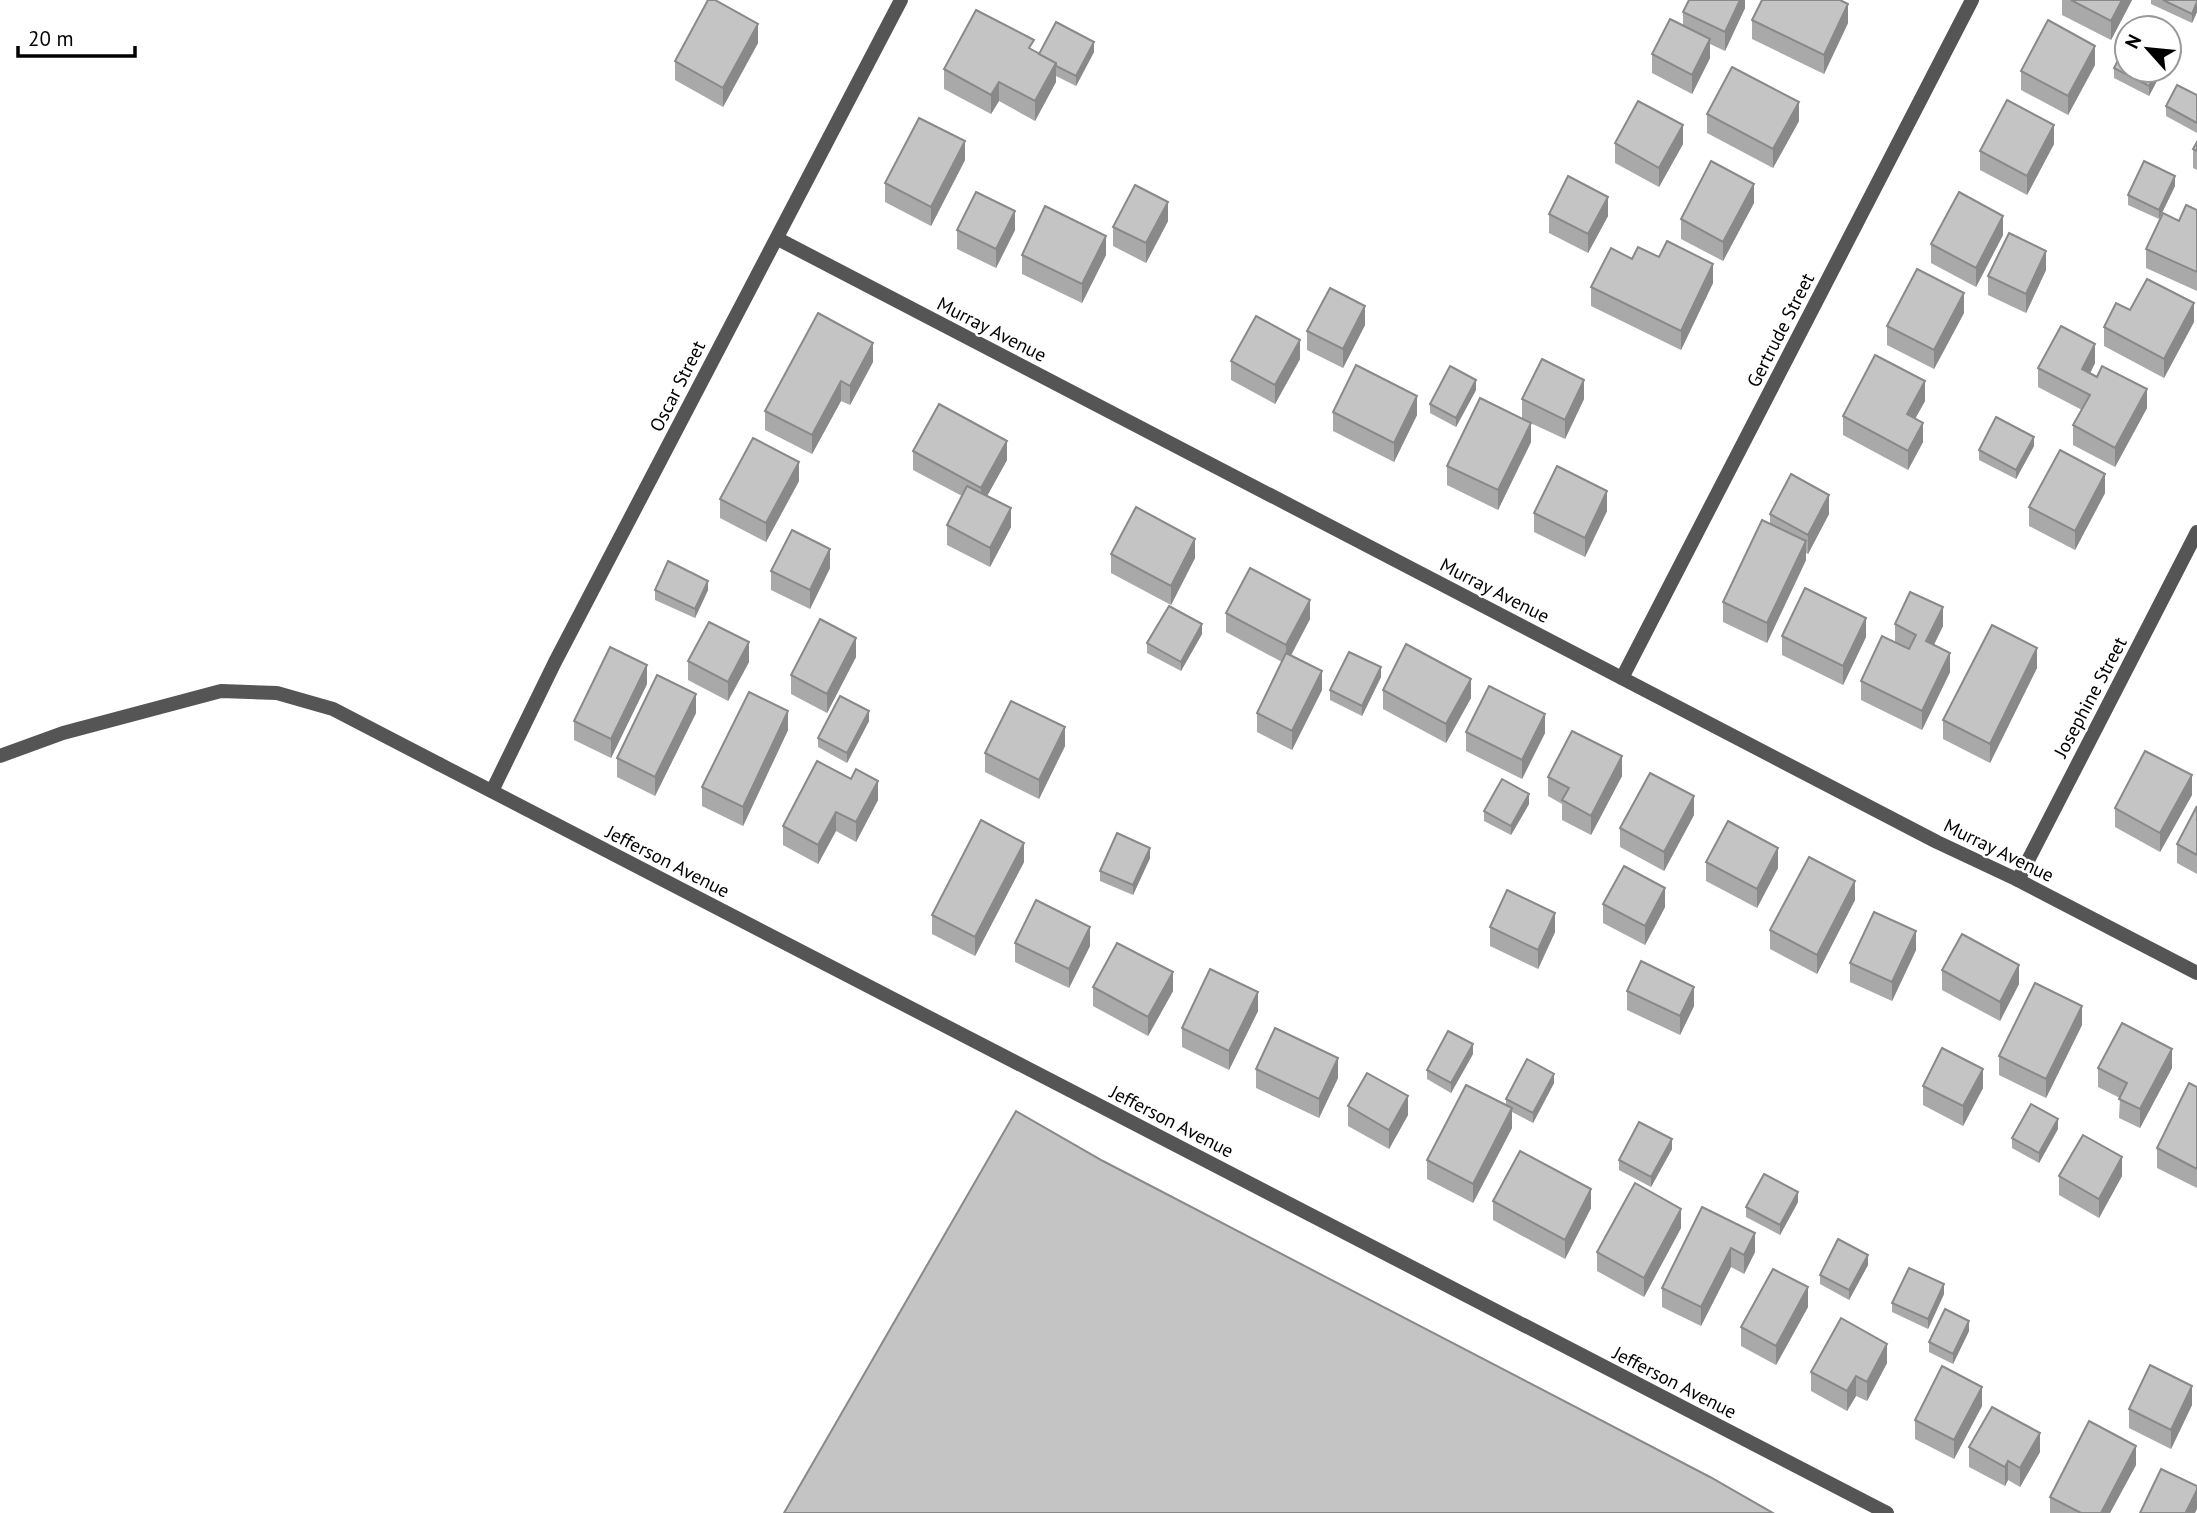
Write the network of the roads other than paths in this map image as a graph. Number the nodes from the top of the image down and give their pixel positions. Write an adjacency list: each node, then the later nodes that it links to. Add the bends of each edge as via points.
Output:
1 (901, 0): 3 (street, Oscar Street)
2 (1972, 0): 5 (street, Gertrude Street)
3 (778, 239): 5 (street, Murray Avenue); 7 (street, Oscar Street)
4 (2197, 532): 8 (street, Josephine Street)
5 (1622, 678): 8 (street, Murray Avenue)
6 (0, 756): 7 (street, Jefferson Avenue, via 62,733 220,691 277,693 333,709)
7 (492, 791): 10 (street, Jefferson Avenue)
8 (2018, 880): 9 (street, Murray Avenue)
9 (2197, 973)
10 (1887, 1513)

